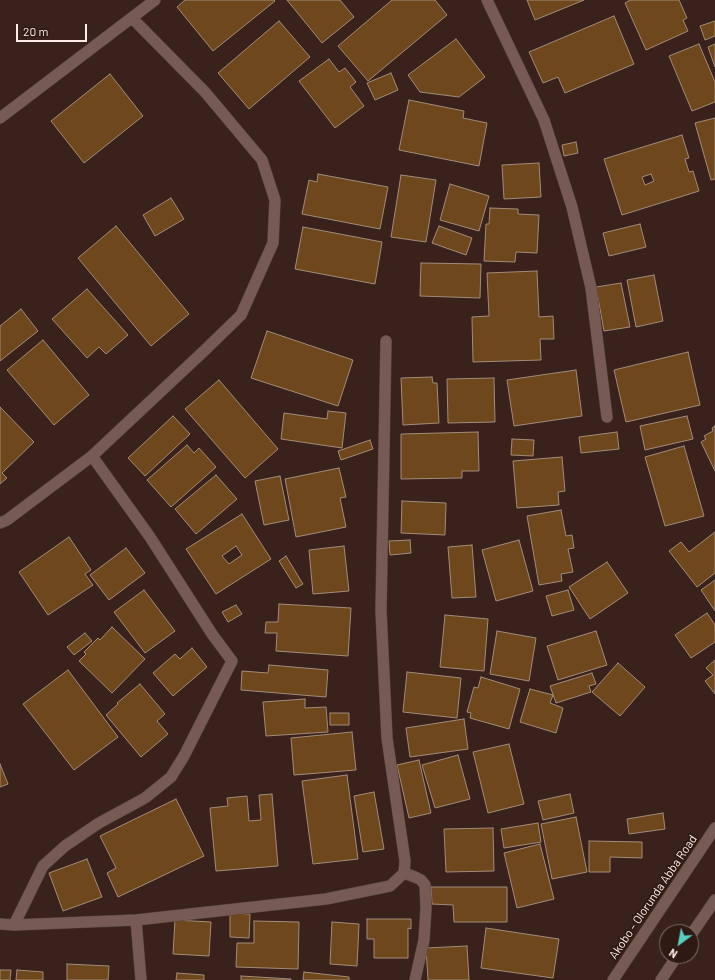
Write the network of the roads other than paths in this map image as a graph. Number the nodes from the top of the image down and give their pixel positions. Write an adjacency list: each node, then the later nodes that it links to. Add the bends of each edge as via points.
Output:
1 (155, 0): 3 (street)
2 (486, 0): 6 (street, via 544,120 572,208 591,288)
3 (132, 18): 4 (street); 7 (street, via 205,92 262,160 275,200 273,243 241,315)
4 (0, 118)
5 (386, 341): 10 (street, via 381,611 387,738 405,862)
6 (607, 417)
7 (92, 456): 8 (street); 15 (street, via 150,537 232,662 184,756 170,777 145,798 99,823 65,846 43,866)
8 (0, 523)
9 (715, 828): 19 (street, Akobo - Olorunda Abba Road)
10 (404, 874): 12 (street, via 390,886 326,899); 18 (street, via 421,880 425,885 424,940)
11 (715, 900): 14 (street)
12 (136, 920): 15 (street); 17 (street)
13 (0, 924): 15 (street)
14 (699, 924)
15 (14, 925)
16 (672, 964): 20 (street)
17 (141, 980)
18 (415, 980)
19 (613, 980)
20 (661, 980)

